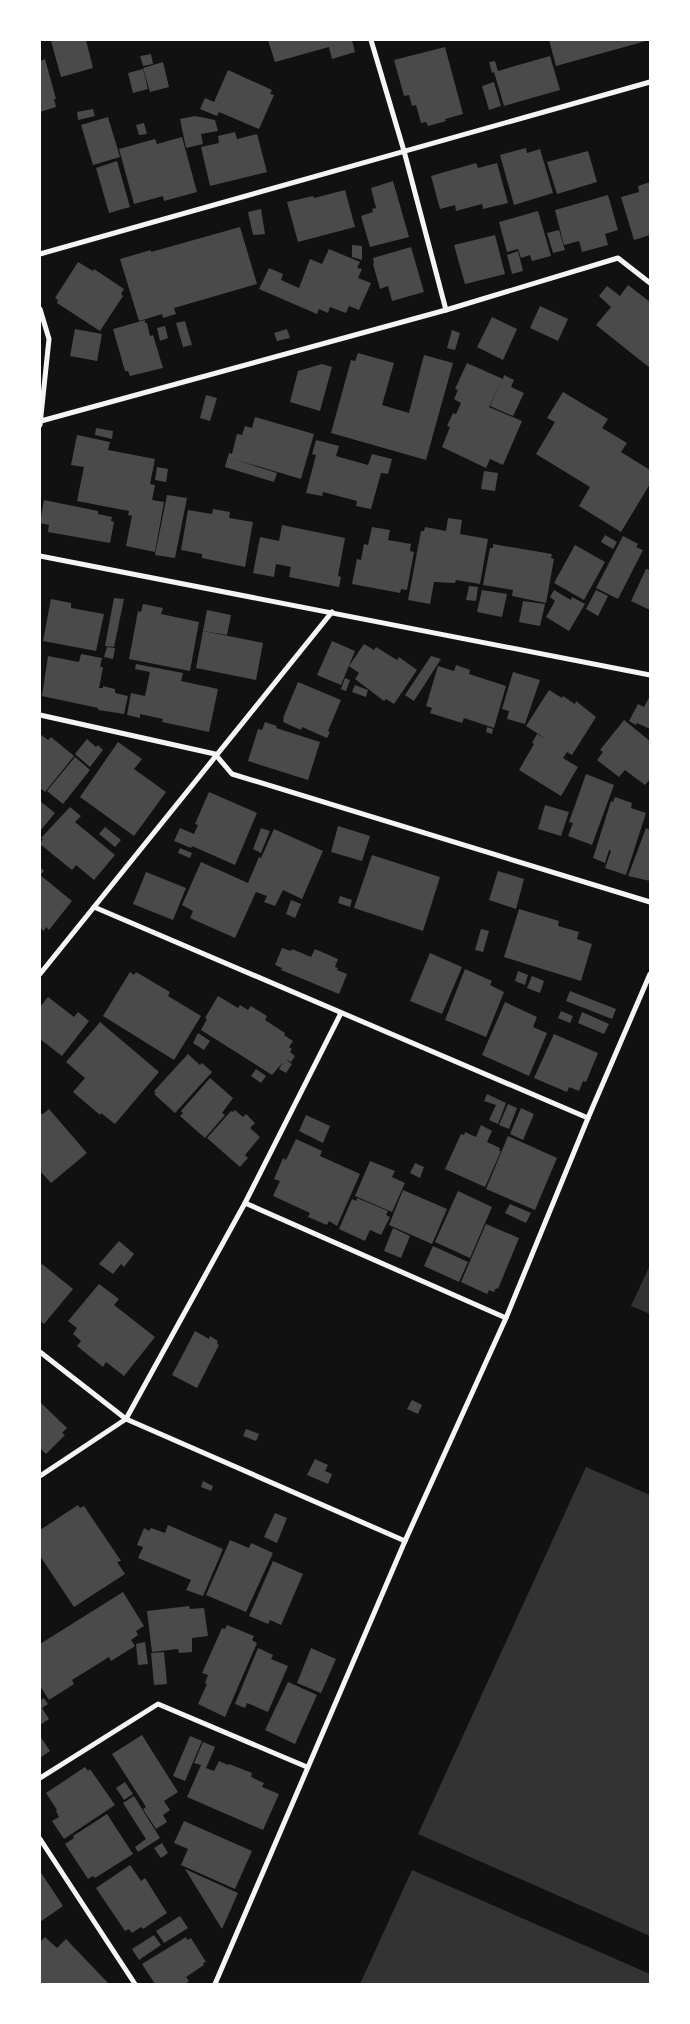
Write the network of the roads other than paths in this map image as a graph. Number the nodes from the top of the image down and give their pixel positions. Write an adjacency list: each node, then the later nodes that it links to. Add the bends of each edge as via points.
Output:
1 (371, 40): 3 (street)
2 (650, 82): 3 (street)
3 (404, 151): 4 (street); 7 (street)
4 (40, 254)
5 (650, 283): 7 (street, via 618,258)
6 (40, 309): 8 (street, via 50,339)
7 (446, 310): 8 (street)
8 (40, 423)
9 (40, 556): 10 (street)
10 (332, 612): 11 (street); 13 (street)
11 (650, 675)
12 (40, 715): 13 (street)
13 (215, 754): 14 (street, via 232,774); 15 (street)
14 (650, 902)
15 (94, 906): 16 (street); 18 (street)
16 (40, 974)
17 (650, 974): 19 (street)
18 (341, 1013): 19 (street); 20 (street)
19 (588, 1118): 21 (street)
20 (245, 1203): 21 (street); 23 (street)
21 (506, 1318): 25 (street)
22 (40, 1352): 23 (street)
23 (126, 1419): 24 (street); 25 (street)
24 (40, 1476)
25 (405, 1541): 26 (street)
26 (307, 1767): 27 (street, via 158,1704); 30 (street)
27 (40, 1778)
28 (40, 1839): 29 (street)
29 (135, 1984)
30 (215, 1984)

